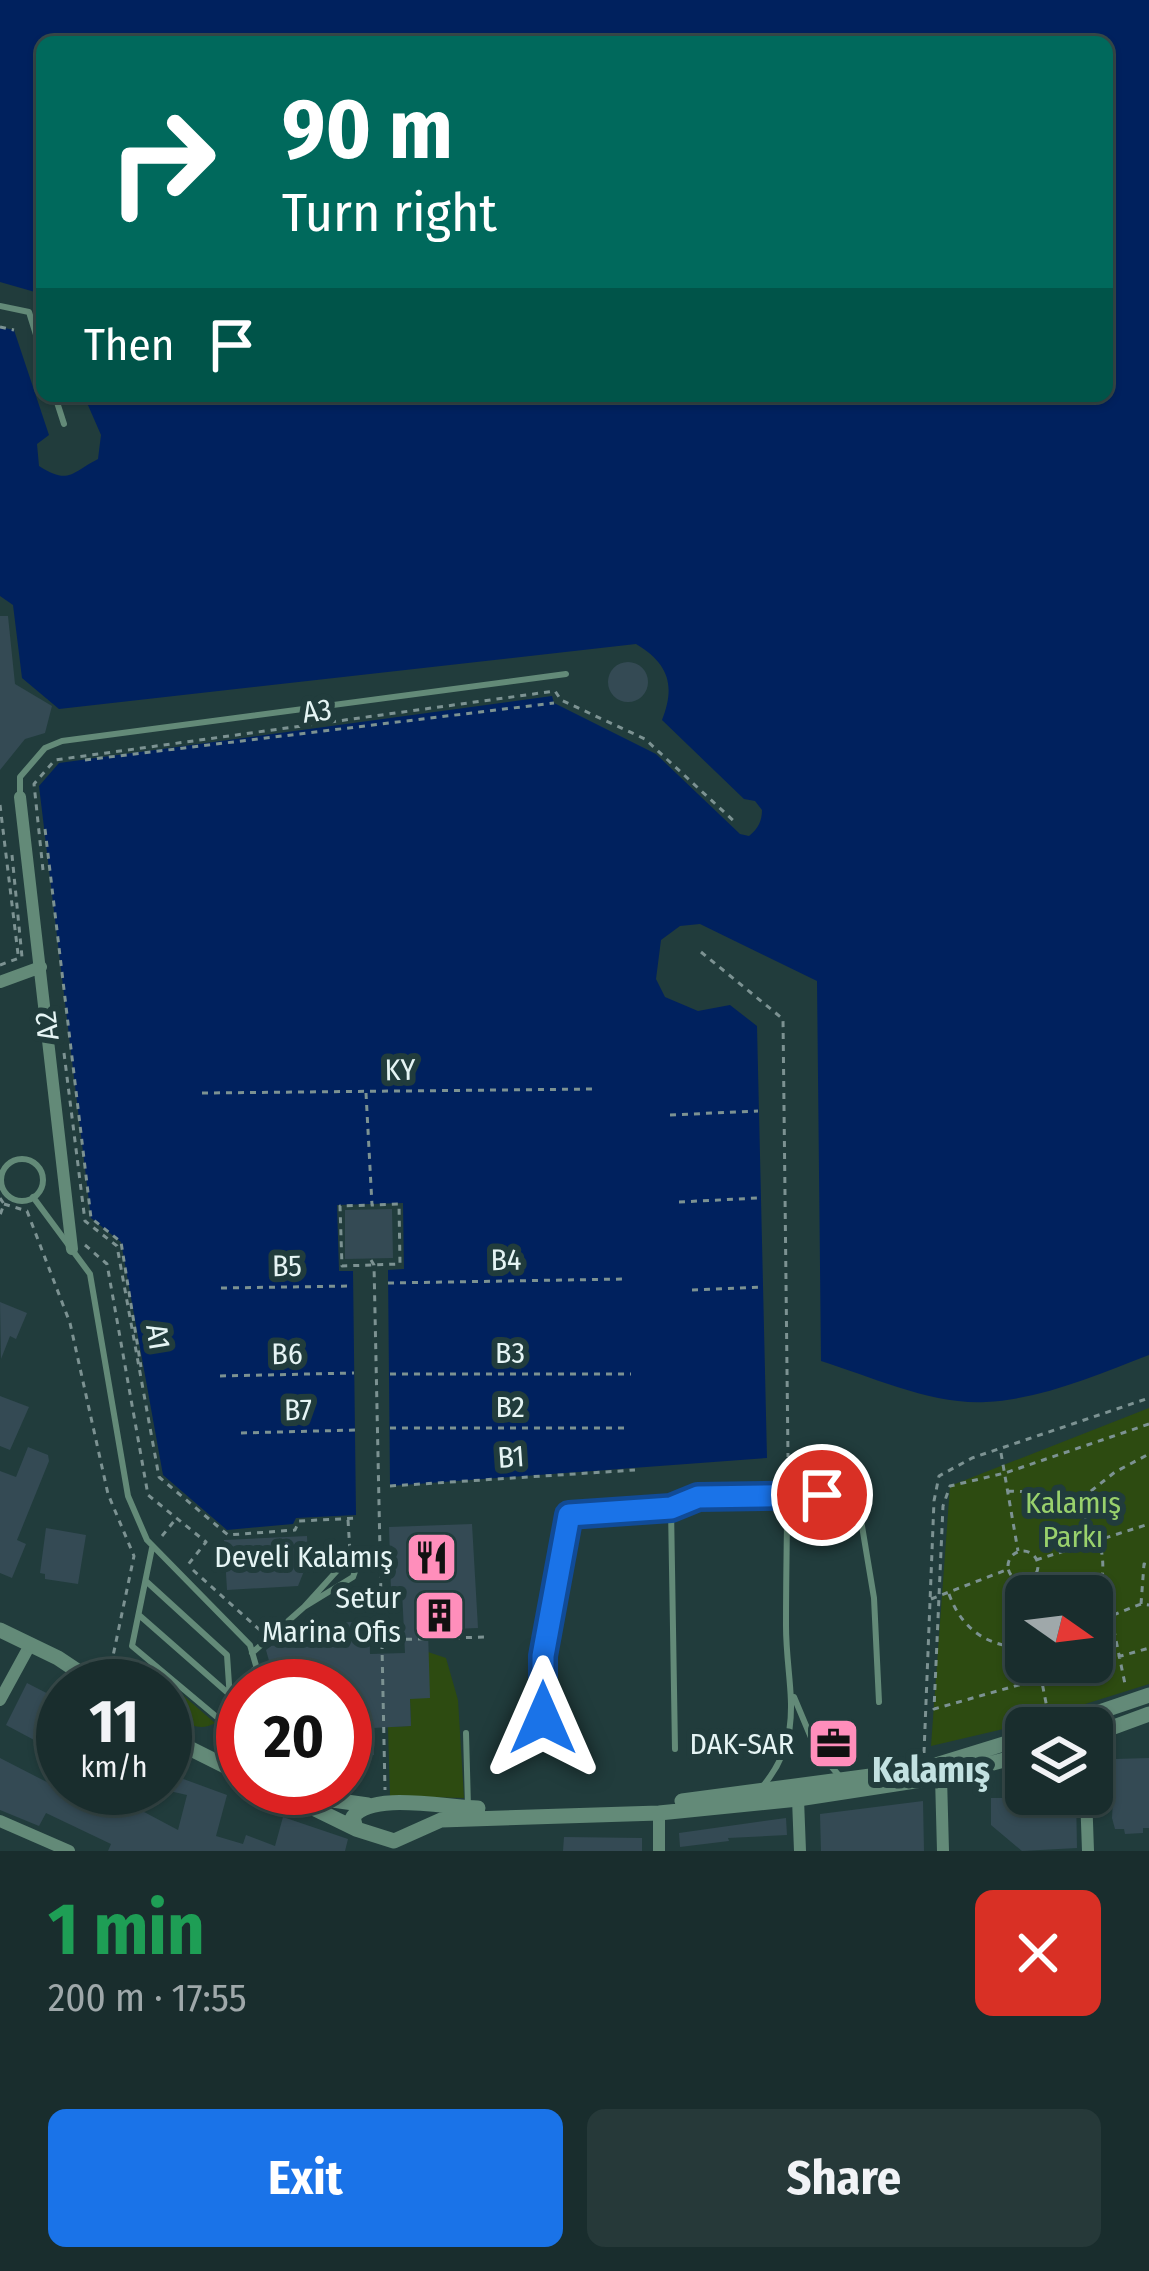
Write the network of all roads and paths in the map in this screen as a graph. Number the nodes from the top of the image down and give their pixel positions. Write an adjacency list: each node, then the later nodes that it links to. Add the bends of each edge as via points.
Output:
1 (0, 306): 4 (lane, via 29,312)
2 (0, 327): 3 (path)
3 (14, 330)
4 (36, 335)
5 (57, 402): 6 (lane)
6 (64, 424)
7 (566, 674): 11 (lane, via 62,741 20,777)
8 (554, 703): 9 (path, A3)
9 (86, 760)
10 (5, 794): 17 (path, via 22,957)
11 (20, 797): 18 (street)
12 (0, 805): 16 (path)
13 (736, 823): 57 (path, via 645,739 555,691 55,760 34,784 85,1221 117,1246)
14 (44, 829): 32 (path, A2)
15 (701, 952): 54 (path, via 783,1019)
16 (18, 954)
17 (0, 965)
18 (41, 967): 19 (street); 33 (street)
19 (0, 982)
20 (598, 1089): 21 (path, KY)
21 (366, 1091): 22 (path, KY); 30 (path)
22 (202, 1093)
23 (758, 1111): 24 (path)
24 (670, 1114)
25 (3, 1166): 26 (lane, via 4,1191 21,1201); 26 (lane, via 24,1159 36,1165 42,1184)
26 (33, 1197): 34 (lane)
27 (758, 1198): 29 (path)
28 (2, 1201): 31 (path); 99 (path, via 27,1211 70,1323 108,1493 134,1556)
29 (680, 1202)
30 (372, 1205): 35 (path, via 399,1204 400,1264); 35 (path, via 340,1206 342,1267)
31 (0, 1215)
32 (91, 1218): 57 (path, A1, via 121,1242)
33 (70, 1231): 34 (street); 64 (path, via 106,1264 148,1495)
34 (72, 1249): 68 (lane, via 90,1274 128,1496)
35 (373, 1263): 91 (path)
36 (625, 1280): 37 (path, B4)
37 (388, 1283)
38 (353, 1286): 40 (path, B5)
39 (761, 1287): 41 (path)
40 (221, 1288)
41 (692, 1290)
42 (354, 1373): 45 (path, B6)
43 (390, 1373): 44 (path, B3)
44 (631, 1373)
45 (220, 1376)
46 (1149, 1399): 52 (path)
47 (1149, 1424): 56 (path)
48 (390, 1428): 49 (path, B2)
49 (630, 1428)
50 (355, 1430): 51 (path, B7)
51 (241, 1433)
52 (1000, 1449): 56 (path); 81 (path, via 939,1476)
53 (1149, 1454): 61 (path)
54 (788, 1467): 60 (lane)
55 (635, 1470): 58 (path, B1)
56 (1005, 1473): 59 (path); 81 (path, via 950,1486)
57 (159, 1477): 65 (path, via 228,1535)
58 (390, 1486)
59 (1008, 1491): 61 (path); 69 (path)
60 (788, 1493): 62 (lane, via 698,1497); 103 (lane, via 785,1632); 106 (lane, via 857,1496 874,1598)
61 (1072, 1506): 67 (path)
62 (671, 1508): 111 (lane, via 569,1515 543,1656); 115 (lane)
63 (359, 1518): 65 (path)
64 (176, 1519): 68 (path); 72 (path, via 206,1542)
65 (348, 1519): 70 (path)
66 (1149, 1524): 67 (path)
67 (1100, 1540): 71 (path); 77 (path)
68 (152, 1548): 78 (lane); 79 (lane)
69 (1018, 1551): 71 (path); 74 (path)
70 (350, 1560): 84 (lane); 84 (lane, via 358,1563 356,1574)
71 (1036, 1560): 76 (path)
72 (188, 1565): 78 (path); 90 (path)
73 (1149, 1565): 82 (path)
74 (1007, 1569): 75 (path); 80 (path)
75 (1011, 1575)
76 (1034, 1575)
77 (1103, 1575)
78 (178, 1576): 96 (lane, via 247,1641)
79 (147, 1582): 85 (lane); 100 (lane)
80 (949, 1594): 81 (path); 93 (path, via 976,1635)
81 (934, 1598): 102 (path, via 934,1709); 117 (path)
82 (1141, 1604): 83 (path); 86 (path)
83 (1149, 1605)
84 (304, 1607): 90 (lane)
85 (139, 1615): 101 (lane); 110 (lane, via 132,1646)
86 (1113, 1616)
87 (1113, 1622): 95 (path)
88 (0, 1630): 92 (street)
89 (488, 1636): 91 (path)
90 (270, 1640): 96 (lane)
91 (381, 1640): 123 (path)
92 (30, 1645): 98 (street); 105 (street)
93 (1005, 1647)
94 (1149, 1648): 95 (path)
95 (1119, 1655): 97 (path); 107 (path)
96 (253, 1657)
97 (1113, 1657)
98 (55, 1659)
99 (109, 1659)
100 (226, 1659)
101 (216, 1683)
102 (1017, 1683)
103 (793, 1694): 119 (lane, via 815,1747); 120 (lane, via 786,1745)
104 (1149, 1696): 107 (street)
105 (0, 1700)
106 (879, 1702)
107 (1129, 1702): 108 (street)
108 (1113, 1707)
109 (1149, 1714): 112 (street)
110 (216, 1717)
111 (543, 1718)
112 (1113, 1727)
113 (466, 1733): 124 (lane)
114 (1005, 1743): 117 (street)
115 (675, 1749)
116 (1005, 1760): 118 (street)
117 (923, 1768): 119 (street)
118 (941, 1778): 121 (street); 134 (street)
119 (843, 1779): 120 (street)
120 (759, 1791): 124 (street, via 659,1804)
121 (798, 1799): 125 (street); 133 (street)
122 (372, 1802): 123 (street)
123 (386, 1804): 124 (street); 129 (street, via 356,1811); 130 (street, via 415,1816)
124 (468, 1808)
125 (659, 1814): 130 (street, via 457,1818 426,1824); 132 (street)
126 (327, 1815): 129 (street)
127 (1087, 1815): 135 (street)
128 (0, 1822): 131 (street)
129 (356, 1829): 130 (street)
130 (406, 1841)
131 (69, 1851)
132 (659, 1851)
133 (800, 1851)
134 (943, 1851)
135 (1088, 1851)

